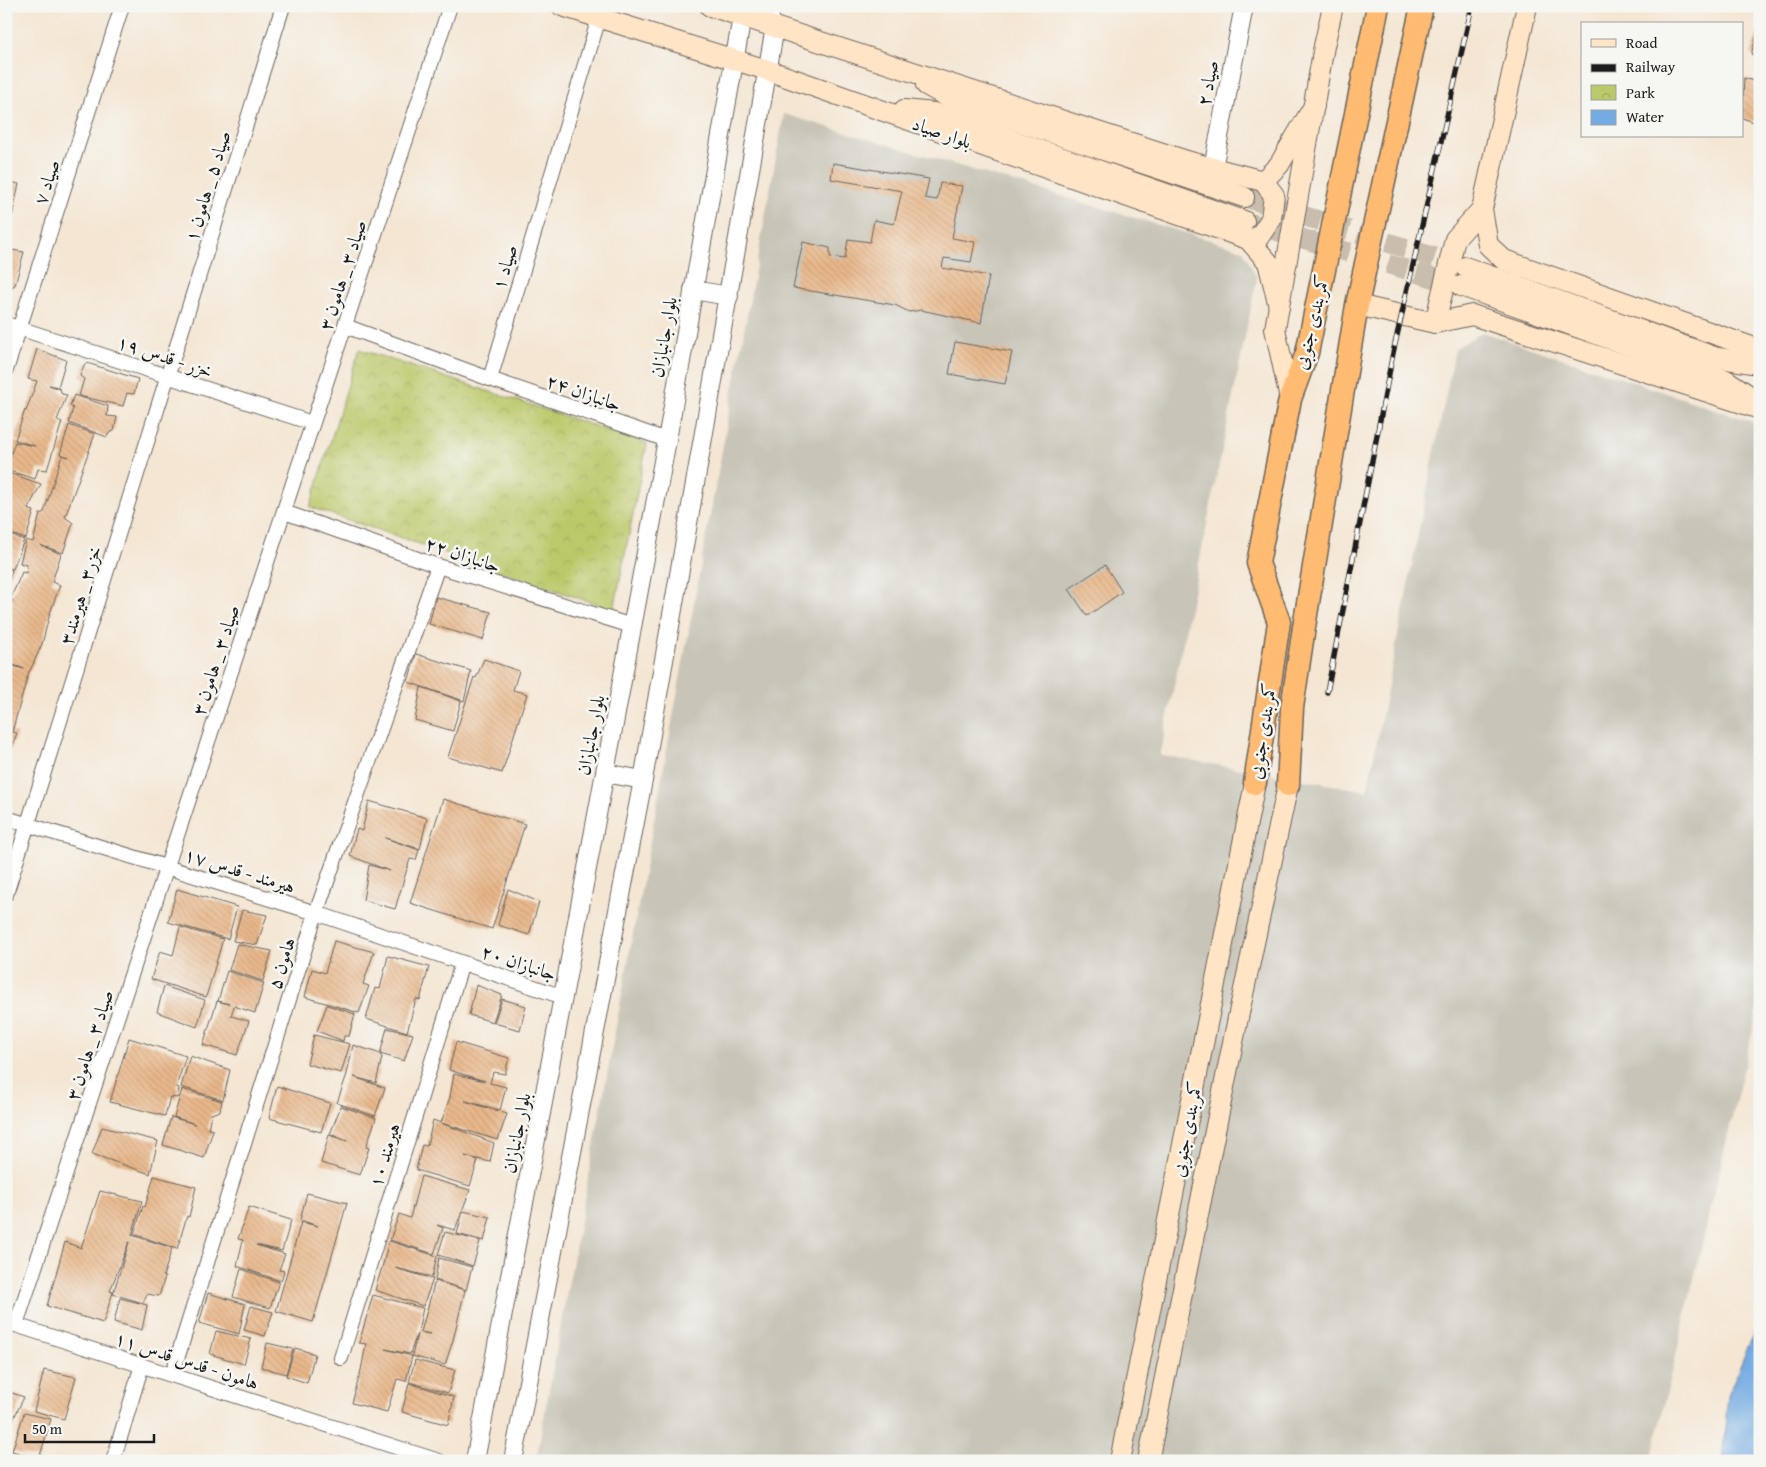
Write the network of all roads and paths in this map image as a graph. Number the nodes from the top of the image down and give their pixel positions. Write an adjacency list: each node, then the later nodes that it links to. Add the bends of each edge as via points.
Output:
1 (122, 6): 29 (street, صیاد ۷)
2 (283, 6): 34 (street, صیاد ۵ _ هامون ۱)
3 (450, 6): 30 (street, صیاد ۳ _ هامون ۳)
4 (562, 6): 13 (main road, بلوار صیاد)
5 (710, 6): 12 (main road)
6 (768, 6): 14 (street)
7 (1244, 6): 19 (street, صیاد ۲)
8 (1333, 6): 18 (main road)
9 (1378, 6): 36 (highway, کمربندی جنوبی, via 1307,353)
10 (1422, 6): 26 (highway, کمربندی جنوبی)
11 (1527, 6): 22 (main road)
12 (748, 12): 14 (main road); 15 (street, بلوار جانبازان)
13 (599, 18): 15 (main road, بلوار صیاد); 35 (street, صیاد ۱)
14 (775, 27): 16 (main road); 17 (street)
15 (733, 60): 17 (main road, بلوار صیاد); 24 (street, بلوار جانبازان)
16 (889, 64): 19 (main road); 21 (main road, via 951,99)
17 (767, 70): 23 (main road, بلوار صیاد); 25 (street)
18 (1314, 106): 20 (main road, via 1279,165); 27 (main road)
19 (1213, 168): 20 (main road)
20 (1262, 181): 23 (main road, via 1274,195 1271,219 1259,237)
21 (1244, 197)
22 (1482, 208): 28 (main road, via 1455,240); 31 (main road, via 1488,245 1504,260)
23 (1246, 230): 27 (main road, بلوار صیاد, via 1268,262)
24 (693, 290): 25 (street); 40 (street, بلوار جانبازان)
25 (729, 296): 47 (street)
26 (1357, 305): 28 (main road); 45 (highway, کمربندی جنوبی)
27 (1278, 307): 36 (main road, via 1275,329)
28 (1435, 323): 38 (main road, via 1472,315)
29 (13, 326): 33 (street, صیاد ۷); 34 (street, خزر - قدس ۱۹)
30 (345, 326): 35 (street); 39 (street, صیاد ۳ _ هامون ۳)
31 (1760, 350)
32 (1760, 363): 37 (main road, via 1714,357 1463,276 1726,380)
33 (6, 370)
34 (167, 376): 39 (street, خزر - قدس ۱۹); 51 (street, خزر۳ _ هیرمند۳)
35 (490, 379): 40 (street, جانبازان ۲۴)
36 (1290, 398): 44 (highway, کمربندی جنوبی, via 1258,563 1279,622)
37 (1760, 402)
38 (1760, 409)
39 (312, 423): 41 (street, صیاد ۳ _ هامون ۳)
40 (667, 440): 43 (street, بلوار جانبازان)
41 (284, 512): 42 (street, جانبازان ۲۲); 54 (street, صیاد ۳ _ هامون ۳)
42 (438, 566): 43 (street, جانبازان ۲۲); 56 (street, هامون ۵)
43 (632, 626): 46 (street, بلوار جانبازان)
44 (1266, 703): 45 (highway); 48 (highway, کمربندی جنوبی)
45 (1292, 708): 49 (highway, کمربندی جنوبی)
46 (605, 773): 47 (street); 58 (street, بلوار جانبازان)
47 (643, 780): 68 (street)
48 (1255, 783): 52 (main road, کمربندی جنوبی)
49 (1288, 785): 53 (main road, کمربندی جنوبی)
50 (6, 818): 51 (street, هیرمند - قدس ۱۷)
51 (28, 825): 54 (street, هیرمند - قدس ۱۷); 55 (street)
52 (1241, 850): 53 (main road); 59 (main road, کمربندی جنوبی)
53 (1274, 856): 60 (main road, کمربندی جنوبی)
54 (167, 868): 56 (street, هیرمند - قدس ۱۷); 61 (street, صیاد ۳ _ هامون ۳)
55 (6, 894)
56 (316, 913): 57 (street, هیرمند - قدس ۱۷); 64 (street, هامون ۵)
57 (462, 963): 58 (street, جانبازان ۲۰); 62 (street, هیرمند ۱۰)
58 (564, 997): 67 (street, بلوار جانبازان)
59 (1210, 1007): 60 (main road); 69 (main road, کمربندی جنوبی)
60 (1239, 1013): 70 (main road, کمربندی جنوبی)
61 (11, 1324): 63 (street, هامون - قدس قدس ۱۱)
62 (341, 1358)
63 (142, 1365): 64 (street, هامون - قدس قدس ۱۱); 65 (street)
64 (172, 1375): 66 (street, هامون - قدس قدس ۱۱)
65 (113, 1461)
66 (438, 1461)
67 (475, 1461)
68 (513, 1461)
69 (1120, 1461)
70 (1148, 1461)

